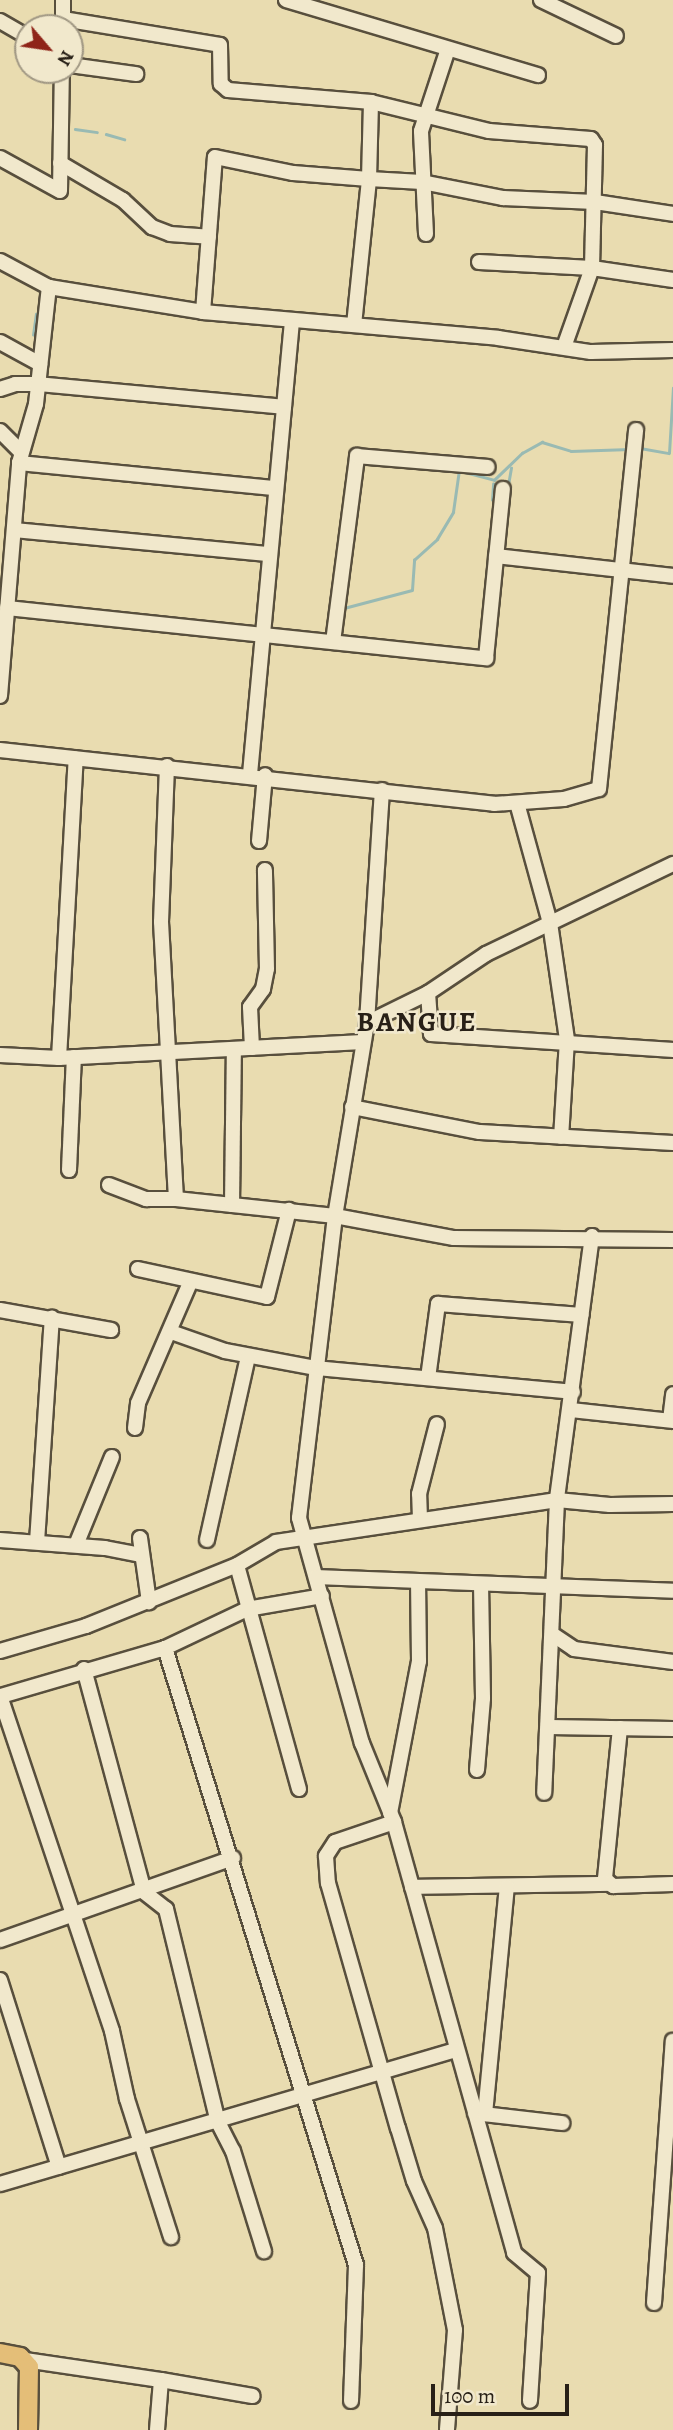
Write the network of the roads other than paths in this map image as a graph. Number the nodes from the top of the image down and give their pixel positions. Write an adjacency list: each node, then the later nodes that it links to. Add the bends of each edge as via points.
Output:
1 (286, 0): 5 (street)
2 (541, 0): 4 (street)
3 (84, 26): 10 (street, via 220,45 221,84 228,90)
4 (616, 36)
5 (448, 49): 8 (street); 11 (street)
6 (84, 67): 7 (street)
7 (136, 74)
8 (538, 75)
9 (62, 84): 13 (street)
10 (371, 102): 11 (street); 14 (street)
11 (427, 115): 15 (street, via 421,137); 16 (street, via 497,132 591,139 595,145)
12 (0, 158): 13 (street, via 60,191)
13 (61, 163): 19 (street, via 123,200 160,231)
14 (369, 179): 15 (street); 19 (street, via 293,173 215,157); 27 (street)
15 (422, 182): 16 (street, via 503,198); 18 (street)
16 (595, 202): 17 (street); 22 (street)
17 (673, 215)
18 (426, 234)
19 (209, 237): 25 (street)
20 (0, 261): 24 (street)
21 (479, 262): 22 (street)
22 (592, 268): 23 (street); 29 (street)
23 (673, 280)
24 (49, 287): 25 (street); 31 (street)
25 (203, 312): 26 (street)
26 (292, 320): 27 (street); 34 (street)
27 (354, 325): 29 (street)
28 (0, 342): 31 (street)
29 (564, 347): 30 (street, via 613,353)
30 (673, 350)
31 (40, 364): 32 (street)
32 (38, 384): 33 (street); 34 (street); 37 (street)
33 (0, 389)
34 (284, 407): 39 (street)
35 (636, 430): 44 (street)
36 (0, 431): 37 (street)
37 (20, 457): 39 (street); 41 (street)
38 (488, 467): 48 (street, via 357,456)
39 (276, 488): 42 (street)
40 (503, 489): 43 (street)
41 (14, 530): 42 (street); 46 (street)
42 (270, 554): 47 (street)
43 (496, 556): 44 (street); 48 (street, via 486,658)
44 (621, 572): 45 (street); 56 (street, via 599,789 564,799)
45 (673, 576)
46 (7, 608): 47 (street); 49 (street)
47 (262, 635): 48 (street); 53 (street)
48 (332, 642)
49 (0, 696)
50 (0, 750): 51 (street)
51 (76, 758): 52 (street); 70 (street)
52 (166, 766): 53 (street); 68 (street, via 160,922)
53 (250, 774): 54 (street)
54 (265, 775): 55 (street); 57 (street)
55 (382, 790): 56 (street); 62 (street)
56 (517, 803): 60 (street)
57 (259, 841)
58 (673, 864): 60 (street)
59 (265, 870): 65 (street, via 267,969 263,989 250,1007)
60 (550, 923): 61 (street, via 486,954); 63 (street)
61 (428, 993): 62 (street); 63 (street, via 431,1034)
62 (367, 1023): 64 (street)
63 (567, 1040): 67 (street); 72 (street)
64 (363, 1042): 65 (street); 71 (street)
65 (252, 1048): 66 (street)
66 (234, 1049): 68 (street); 77 (street)
67 (673, 1050)
68 (167, 1052): 70 (street); 76 (street)
69 (0, 1055): 70 (street)
70 (67, 1057): 74 (street)
71 (352, 1107): 72 (street, via 480,1132); 79 (street)
72 (561, 1137): 73 (street)
73 (673, 1143)
74 (69, 1170)
75 (109, 1185): 76 (street, via 151,1200)
76 (176, 1199): 77 (street)
77 (232, 1205): 78 (street)
78 (289, 1210): 79 (street); 83 (street, via 267,1297)
79 (335, 1216): 80 (street, via 454,1238); 90 (street)
80 (592, 1236): 81 (street); 85 (street)
81 (673, 1240)
82 (138, 1269): 83 (street)
83 (190, 1283): 88 (street)
84 (0, 1310): 86 (street)
85 (582, 1315): 91 (street, via 438,1304); 92 (street)
86 (52, 1318): 87 (street); 106 (street)
87 (111, 1330)
88 (171, 1332): 89 (street); 97 (street, via 138,1403)
89 (248, 1357): 90 (street); 105 (street)
90 (316, 1368): 91 (street); 102 (street, via 299,1506)
91 (428, 1378): 92 (street)
92 (573, 1392): 94 (street)
93 (673, 1394): 95 (street)
94 (571, 1410): 95 (street); 99 (street)
95 (672, 1420)
96 (436, 1424): 101 (street, via 419,1494)
97 (135, 1428)
98 (111, 1457): 107 (street)
99 (557, 1500): 100 (street); 101 (street); 113 (street)
100 (673, 1504)
101 (420, 1519): 102 (street)
102 (303, 1537): 109 (street, via 268,1544); 110 (street)
103 (140, 1538): 108 (street)
104 (0, 1540): 106 (street)
105 (206, 1540)
106 (37, 1542): 107 (street)
107 (76, 1545): 108 (street)
108 (140, 1555): 116 (street)
109 (237, 1565): 116 (street); 117 (street)
110 (316, 1577): 111 (street); 115 (street)
111 (418, 1584): 112 (street); 130 (street, via 419,1661)
112 (481, 1586): 113 (street); 127 (street)
113 (553, 1588): 114 (street); 118 (street)
114 (673, 1591)
115 (322, 1596): 117 (street); 130 (street, via 362,1744)
116 (149, 1602): 120 (street)
117 (247, 1609): 119 (street); 128 (street)
118 (555, 1636): 121 (street, via 573,1649); 124 (street)
119 (165, 1648): 122 (street); 131 (street)
120 (0, 1651)
121 (673, 1662)
122 (84, 1669): 123 (street); 136 (street)
123 (1, 1696): 137 (street)
124 (549, 1727): 125 (street); 129 (street)
125 (620, 1728): 126 (street); 132 (street)
126 (673, 1729)
127 (477, 1770)
128 (299, 1789)
129 (544, 1793)
130 (392, 1817): 134 (street); 142 (street, via 335,1842 326,1856 328,1883)
131 (233, 1858): 136 (street); 143 (street)
132 (608, 1884): 133 (street); 135 (street)
133 (673, 1884)
134 (412, 1887): 135 (street); 141 (street)
135 (506, 1887): 145 (street)
136 (145, 1892): 137 (street); 146 (street, via 166,1909)
137 (73, 1914): 138 (street); 148 (street)
138 (0, 1940)
139 (0, 1980): 149 (street)
140 (673, 2041): 144 (street)
141 (456, 2050): 142 (street); 145 (street)
142 (380, 2069): 143 (street); 162 (street, via 414,2181 435,2228 451,2304 454,2374)
143 (299, 2094): 146 (street); 158 (street, via 312,2118 356,2265)
144 (670, 2098): 153 (street)
145 (479, 2114): 147 (street); 159 (street, via 514,2253 539,2278)
146 (218, 2122): 148 (street); 152 (street, via 233,2151)
147 (562, 2123)
148 (145, 2145): 149 (street); 151 (street)
149 (59, 2167): 150 (street)
150 (0, 2184)
151 (171, 2237)
152 (264, 2251)
153 (654, 2303)
154 (0, 2353): 155 (main road)
155 (25, 2360): 156 (street); 160 (main road)
156 (161, 2380): 157 (street); 161 (street)
157 (253, 2396)
158 (351, 2401)
159 (530, 2401)
160 (28, 2430)
161 (157, 2430)
162 (447, 2430)

